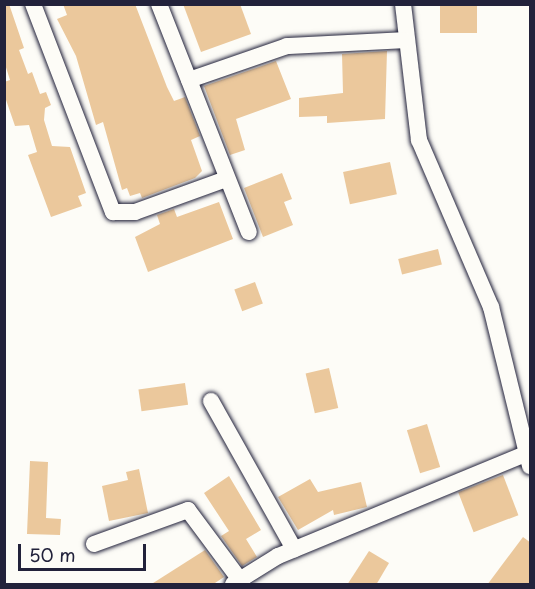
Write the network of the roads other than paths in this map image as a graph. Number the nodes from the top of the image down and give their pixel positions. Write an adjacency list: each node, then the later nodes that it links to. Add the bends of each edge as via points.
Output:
1 (33, 4): 6 (street, via 113,212 135,212)
2 (159, 4): 5 (street)
3 (403, 4): 4 (street)
4 (404, 40): 5 (street, via 287,46); 9 (street, via 422,150 491,307)
5 (189, 80): 6 (street)
6 (226, 179): 7 (street)
7 (249, 232)
8 (211, 401): 11 (street)
9 (528, 460): 11 (street)
10 (94, 544): 12 (street, via 188,510)
11 (294, 549): 12 (street)
12 (236, 582)

